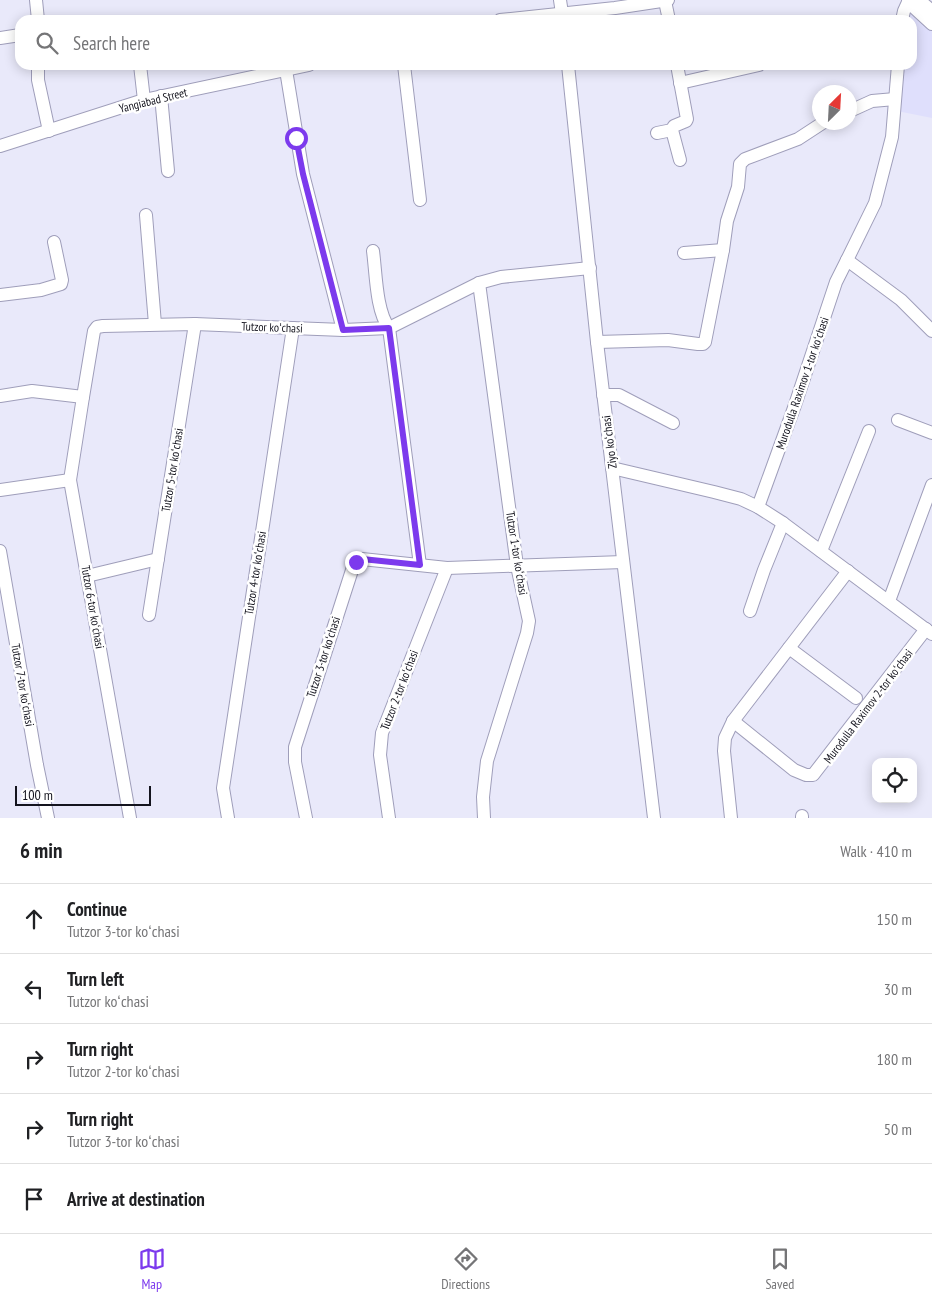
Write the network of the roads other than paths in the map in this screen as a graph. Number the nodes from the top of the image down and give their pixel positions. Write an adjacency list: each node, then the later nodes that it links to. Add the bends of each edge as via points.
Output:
1 (36, 0): 6 (street)
2 (560, 0): 7 (street)
3 (667, 0): 8 (street); 9 (street)
4 (912, 1): 5 (street); 10 (street); 11 (street)
5 (932, 12)
6 (38, 15)
7 (562, 15)
8 (574, 15)
9 (668, 15)
10 (905, 15)
11 (932, 24)
12 (15, 36): 13 (street)
13 (0, 38)
14 (38, 70): 29 (street)
15 (141, 70): 25 (street)
16 (286, 70): 23 (street, Yangiabad Street); 49 (street, via 303,174)
17 (405, 70): 34 (street)
18 (569, 70): 41 (street, Ziyo koʻchasi)
19 (678, 70): 22 (street)
20 (737, 70): 22 (street)
21 (898, 70): 24 (street, Murodulla Raximov 1-tor koʻchasi)
22 (680, 83): 28 (street, via 688,119)
23 (161, 96): 25 (street, Yangiabad Street); 33 (street)
24 (895, 99): 26 (street, via 872,101); 40 (street, Murodulla Raximov 1-tor koʻchasi, via 892,137 875,202)
25 (144, 100): 29 (street, Yangiabad Street)
26 (857, 108)
27 (812, 129): 37 (street, via 742,161 738,167 738,186 727,221)
28 (672, 130): 30 (street); 32 (street)
29 (49, 131): 31 (street, Yangiabad Street)
30 (657, 133)
31 (0, 146)
32 (680, 160)
33 (168, 171)
34 (420, 200)
35 (146, 215): 44 (street)
36 (54, 242): 43 (street, via 61,284)
37 (723, 250): 39 (street); 50 (street, via 703,344 668,340)
38 (373, 251): 47 (street, via 380,308)
39 (684, 253)
40 (847, 260): 48 (street, via 901,300); 62 (street, Murodulla Raximov 1-tor koʻchasi, via 836,282)
41 (590, 268): 42 (street, Tutzor koʻchasi, via 501,277); 50 (street, Ziyo koʻchasi)
42 (479, 283): 47 (street, Tutzor koʻchasi); 69 (street, Tutzor 1-tor koʻchasi)
43 (0, 295)
44 (155, 324): 45 (street, Tutzor koʻchasi); 53 (street, Tutzor koʻchasi, via 97,327)
45 (195, 324): 46 (street, Tutzor koʻchasi); 66 (street, Tutzor 5-tor koʻchasi)
46 (293, 328): 49 (street, Tutzor koʻchasi); 82 (street, Tutzor 4-tor koʻchasi, via 223,788)
47 (389, 328): 49 (street, Tutzor koʻchasi); 68 (street)
48 (931, 329)
49 (343, 330)
50 (597, 342): 51 (street, Ziyo koʻchasi)
51 (603, 395): 55 (street, via 619,395); 58 (street, Ziyo koʻchasi)
52 (0, 396): 53 (street, via 32,391)
53 (83, 396): 59 (street, Tutzor 6-tor koʻchasi)
54 (898, 420): 57 (street)
55 (673, 423)
56 (869, 432): 65 (street)
57 (932, 432)
58 (612, 468): 62 (street, via 741,499); 67 (street, Ziyo koʻchasi)
59 (70, 480): 61 (street); 72 (street, Tutzor 6-tor koʻchasi)
60 (932, 485): 73 (street)
61 (0, 490)
62 (758, 507): 63 (street)
63 (784, 523): 65 (street); 74 (street)
64 (0, 551): 80 (street, Tutzor 7-tor koʻchasi)
65 (821, 551): 71 (street)
66 (158, 559): 72 (street); 75 (street, Tutzor 5-tor koʻchasi)
67 (623, 562): 69 (street, Tutzor 3-tor koʻchasi); 86 (street, Ziyo koʻchasi)
68 (420, 565): 70 (street, Tutzor 3-tor koʻchasi); 83 (street, Tutzor 3-tor koʻchasi, via 362,559 353,567 295,747)
69 (517, 566): 70 (street, Tutzor 3-tor koʻchasi); 85 (street, Tutzor 1-tor koʻchasi, via 529,628 486,761)
70 (447, 568): 84 (street, Tutzor 2-tor koʻchasi, via 382,734 380,755)
71 (848, 571): 73 (street); 77 (street)
72 (87, 576): 81 (street, Tutzor 6-tor koʻchasi)
73 (890, 601): 76 (street)
74 (750, 611)
75 (150, 615)
76 (929, 631): 79 (street, Murodulla Raximov 2-tor koʻchasi, via 813,775 794,770)
77 (788, 648): 78 (street); 79 (street)
78 (856, 698)
79 (733, 721): 87 (street, via 725,738 724,751)
80 (48, 818)
81 (130, 818)
82 (228, 818)
83 (306, 818)
84 (389, 818)
85 (484, 818)
86 (654, 818)
87 (731, 818)

